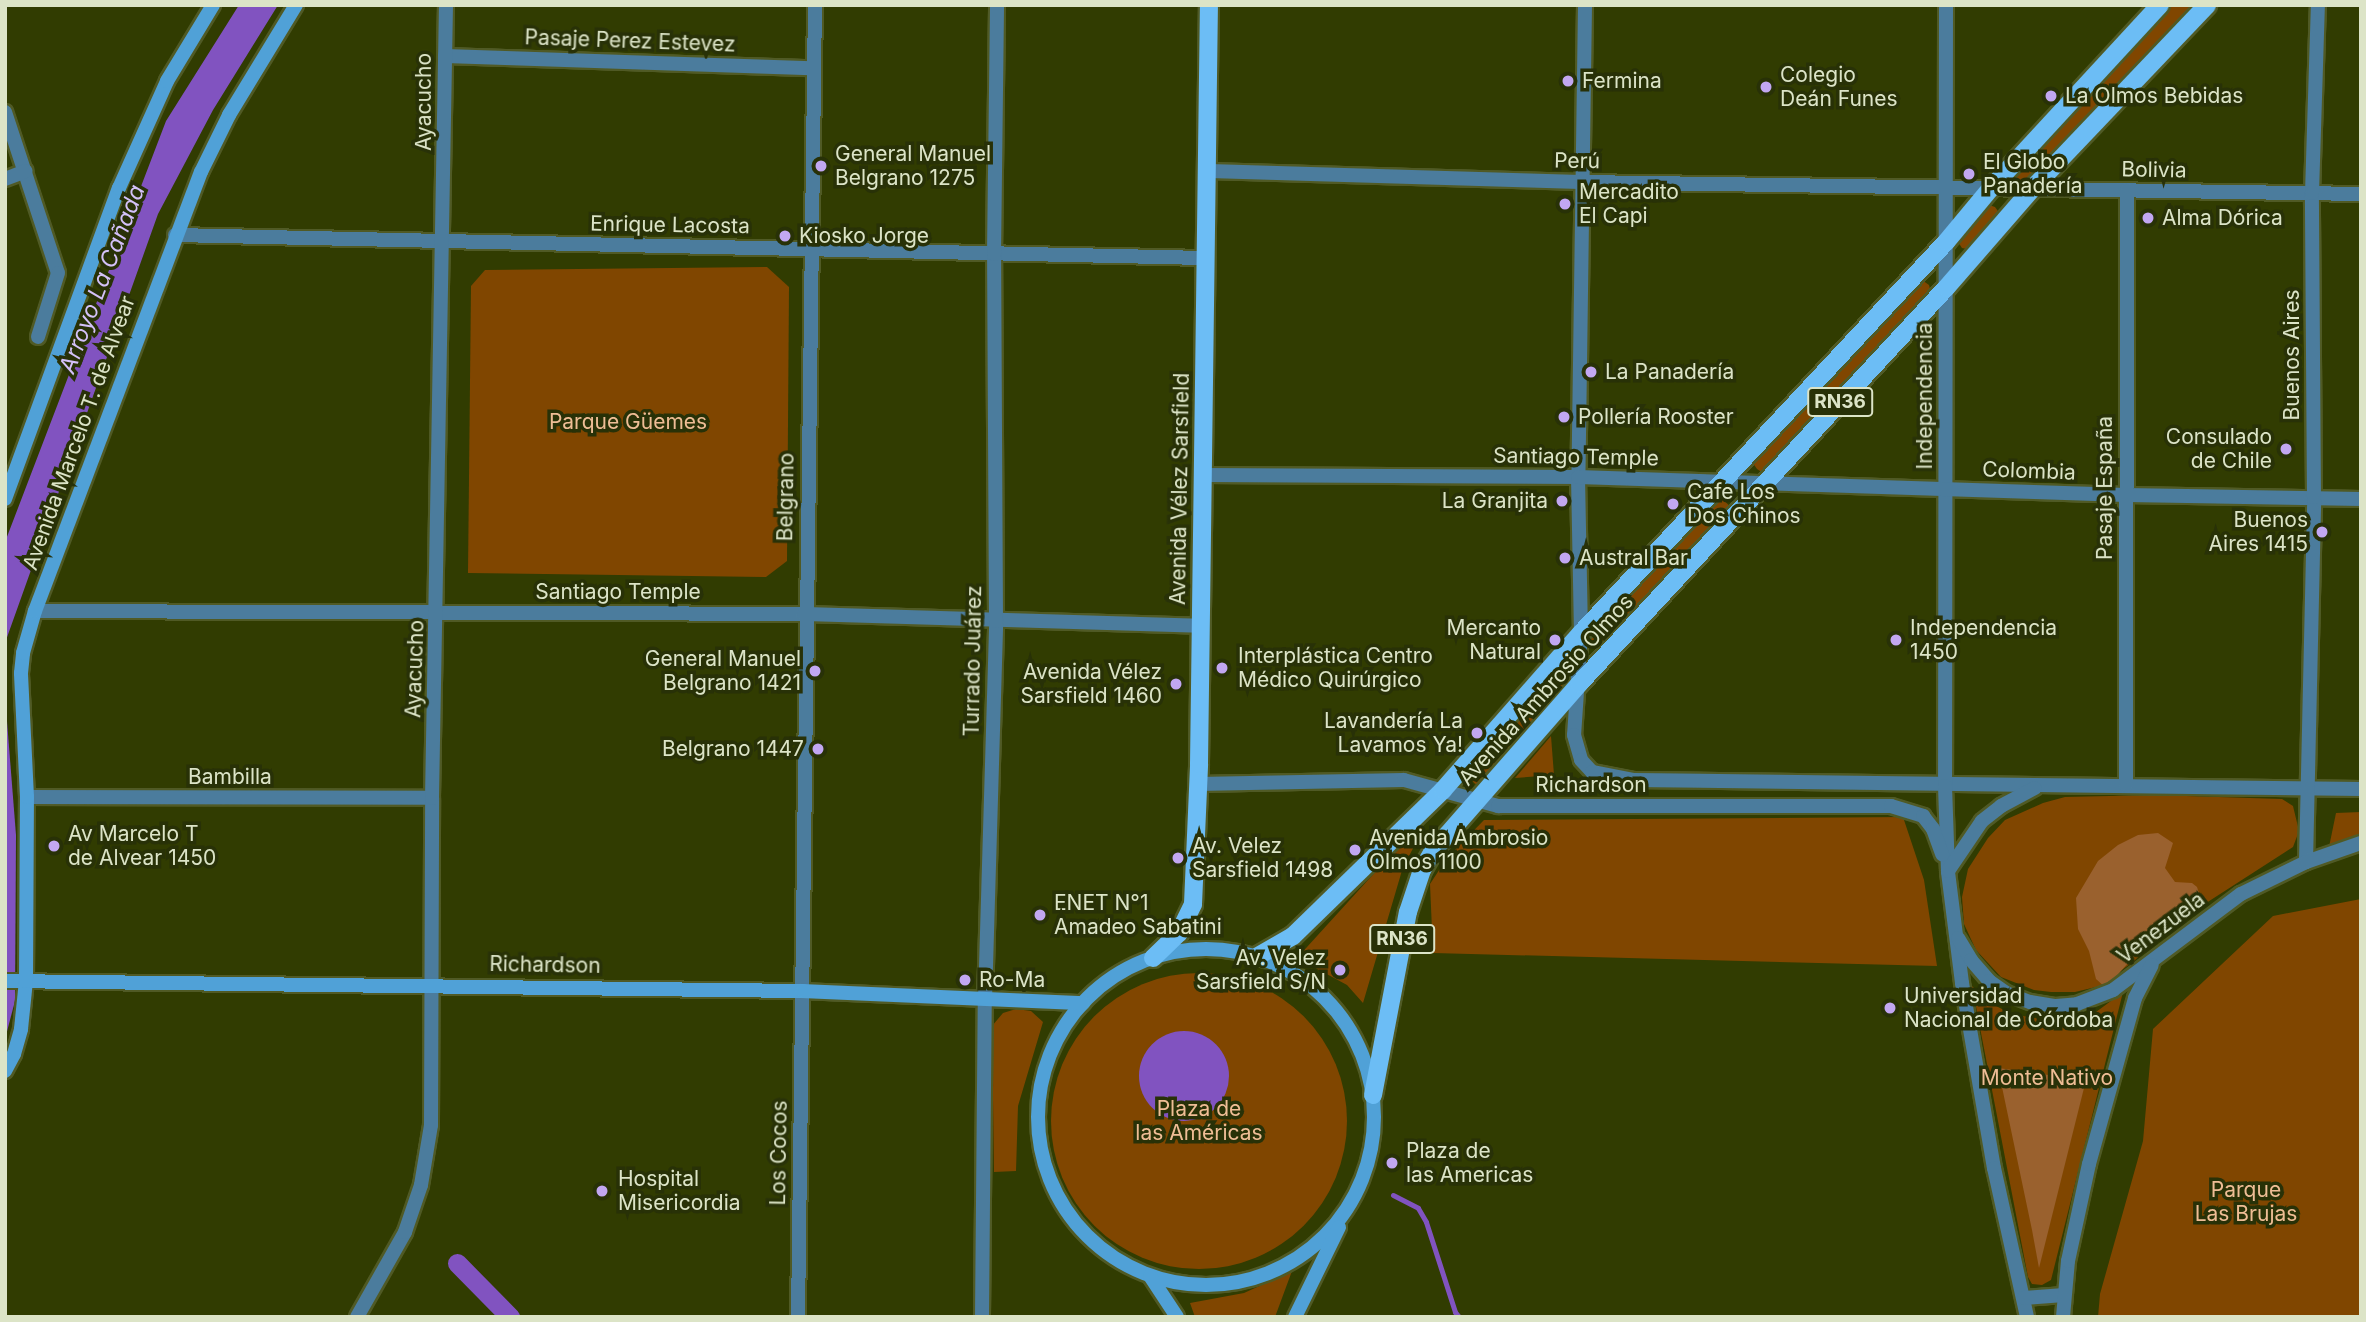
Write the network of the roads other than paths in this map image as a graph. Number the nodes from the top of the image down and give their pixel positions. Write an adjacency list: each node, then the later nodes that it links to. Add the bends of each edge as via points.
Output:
1 (213, 5): 40 (main road, via 167,81 119,188)
2 (296, 5): 25 (main road, Avenida Marcelo T. de Alvear, via 229,116)
3 (446, 5): 12 (street, Ayacucho)
4 (815, 5): 13 (street, Belgrano)
5 (998, 5): 29 (street, Turrado Juárez)
6 (1209, 5): 16 (main road, Avenida Vélez Sarsfield)
7 (1585, 5): 18 (street, Richardson)
8 (1946, 5): 19 (street, Independencia)
9 (2160, 5): 20 (main road, Avenida Ambrosio Olmos / RN36)
10 (2207, 5): 21 (main road, Avenida Ambrosio Olmos / RN36)
11 (2318, 5): 23 (street, Buenos Aires)
12 (446, 56): 13 (street, Pasaje Perez Estevez); 26 (street, Ayacucho)
13 (812, 68): 28 (street, Belgrano)
14 (5, 112): 15 (street)
15 (26, 171): 17 (street); 32 (street, via 58,274)
16 (1208, 171): 18 (street, Perú); 30 (main road, Avenida Vélez Sarsfield)
17 (5, 179)
18 (1582, 182): 19 (street, Perú); 34 (street, Richardson)
19 (1946, 188): 20 (street, Bolivia); 27 (street, Independencia)
20 (1991, 188): 21 (street, Bolivia); 27 (main road, Avenida Ambrosio Olmos / RN36)
21 (2032, 189): 22 (street, Bolivia); 31 (main road, Avenida Ambrosio Olmos / RN36)
22 (2127, 190): 23 (street, Bolivia); 38 (street, Pasaje España)
23 (2312, 193): 24 (street, Bolivia); 39 (street, Buenos Aires)
24 (2361, 194)
25 (175, 235): 26 (street, Enrique Lacosta); 42 (main road, Avenida Marcelo T. de Alvear)
26 (444, 242): 28 (street, Enrique Lacosta); 43 (street, Ayacucho)
27 (1946, 242): 31 (street, Independencia); 35 (main road, Avenida Ambrosio Olmos / RN36)
28 (813, 249): 29 (street, Enrique Lacosta); 44 (street, Belgrano)
29 (994, 254): 30 (street, Enrique Lacosta); 45 (street, Turrado Juárez)
30 (1207, 258): 33 (main road, Avenida Vélez Sarsfield)
31 (1946, 288): 36 (main road, Avenida Ambrosio Olmos / RN36); 37 (street, Independencia)
32 (38, 337)
33 (1203, 475): 34 (street, Santiago Temple); 46 (main road, Avenida Vélez Sarsfield)
34 (1578, 477): 35 (street, Santiago Temple); 47 (street, Richardson)
35 (1723, 482): 36 (street, Santiago Temple); 47 (main road, Avenida Ambrosio Olmos / RN36)
36 (1764, 482): 37 (street, Santiago Temple); 48 (main road, Avenida Ambrosio Olmos / RN36)
37 (1947, 489): 38 (street, Colombia); 51 (street, Independencia)
38 (2126, 495): 39 (street, Colombia); 50 (street, Pasaje España)
39 (2314, 497): 41 (street, Colombia); 53 (street, Buenos Aires)
40 (5, 499)
41 (2361, 499)
42 (35, 611): 43 (street, Santiago Temple); 56 (main road, Avenida Marcelo T. de Alvear, via 21,673)
43 (438, 612): 44 (street, Santiago Temple); 57 (street, Ayacucho)
44 (804, 614): 45 (street, Santiago Temple); 68 (street, Belgrano)
45 (996, 621): 46 (street, Santiago Temple); 69 (street, Turrado Juárez)
46 (1201, 626): 49 (main road, Avenida Vélez Sarsfield)
47 (1581, 633): 48 (street, Richardson); 55 (main road, Avenida Ambrosio Olmos / RN36)
48 (1579, 684): 51 (street, Richardson, via 1573,735 1576,748 1592,772 1610,778); 58 (main road, Avenida Ambrosio Olmos / RN36)
49 (1198, 784): 55 (street, Richardson, via 1404,780); 64 (main road, Avenida Vélez Sarsfield, via 1193,904 1179,933)
50 (2126, 785): 52 (street); 53 (street)
51 (1945, 786): 52 (street); 61 (street, Independencia)
52 (2039, 786): 61 (street, via 1982,821)
53 (2309, 788): 54 (street); 60 (street)
54 (2361, 789)
55 (1443, 790): 58 (street, Richardson); 63 (main road, Avenida Ambrosio Olmos / RN36, via 1293,936)
56 (27, 797): 57 (street, Bambilla); 66 (main road, Avenida Marcelo T. de Alvear)
57 (432, 798): 67 (street, Ayacucho)
58 (1476, 802): 61 (street, Richardson, via 1498,806 1891,806 1923,816 1933,829); 72 (main road, Avenida Ambrosio Olmos / RN36, via 1433,851 1415,887)
59 (2361, 843): 60 (street, Venezuela)
60 (2306, 862): 65 (street, Venezuela, via 2241,894)
61 (1948, 872): 62 (street)
62 (1953, 927): 65 (street, Venezuela, via 1970,960 1989,981 2030,1002 2056,1006 2100,997); 76 (street, via 1994,1168)
63 (1258, 956): 64 (main road, RN36, via 1220,950); 72 (main road, RN36, via 1302,978 1329,1001 1350,1029 1365,1061)
64 (1153, 958): 70 (main road, RN36, via 1115,976)
65 (2155, 958): 75 (street, via 2135,998 2104,1105)
66 (15, 981): 67 (main road, Richardson); 71 (main road, Avenida Marcelo T. de Alvear, via 21,1029)
67 (430, 984): 68 (main road, Richardson); 77 (street, Ayacucho, via 431,1125 426,1163 405,1232)
68 (803, 991): 69 (main road, Richardson); 78 (street, Los Cocos)
69 (985, 1000): 70 (main road, Richardson); 79 (street, Turrado Juárez)
70 (1083, 1003): 74 (main road, RN36, via 1049,1055 1039,1093 1038,1132 1045,1170 1062,1205 1085,1235 1115,1259)
71 (5, 1071)
72 (1373, 1095): 73 (main road, RN36, via 1374,1124 1365,1173)
73 (1347, 1209): 74 (main road, RN36, via 1318,1243 1281,1268 1239,1282 1194,1285); 81 (main road, RN36)
74 (1150, 1276): 80 (main road)
75 (2064, 1295): 76 (street); 83 (street)
76 (2024, 1298): 82 (street)
77 (357, 1317)
78 (798, 1317)
79 (982, 1317)
80 (1177, 1317)
81 (1295, 1317)
82 (2027, 1317)
83 (2063, 1317)

